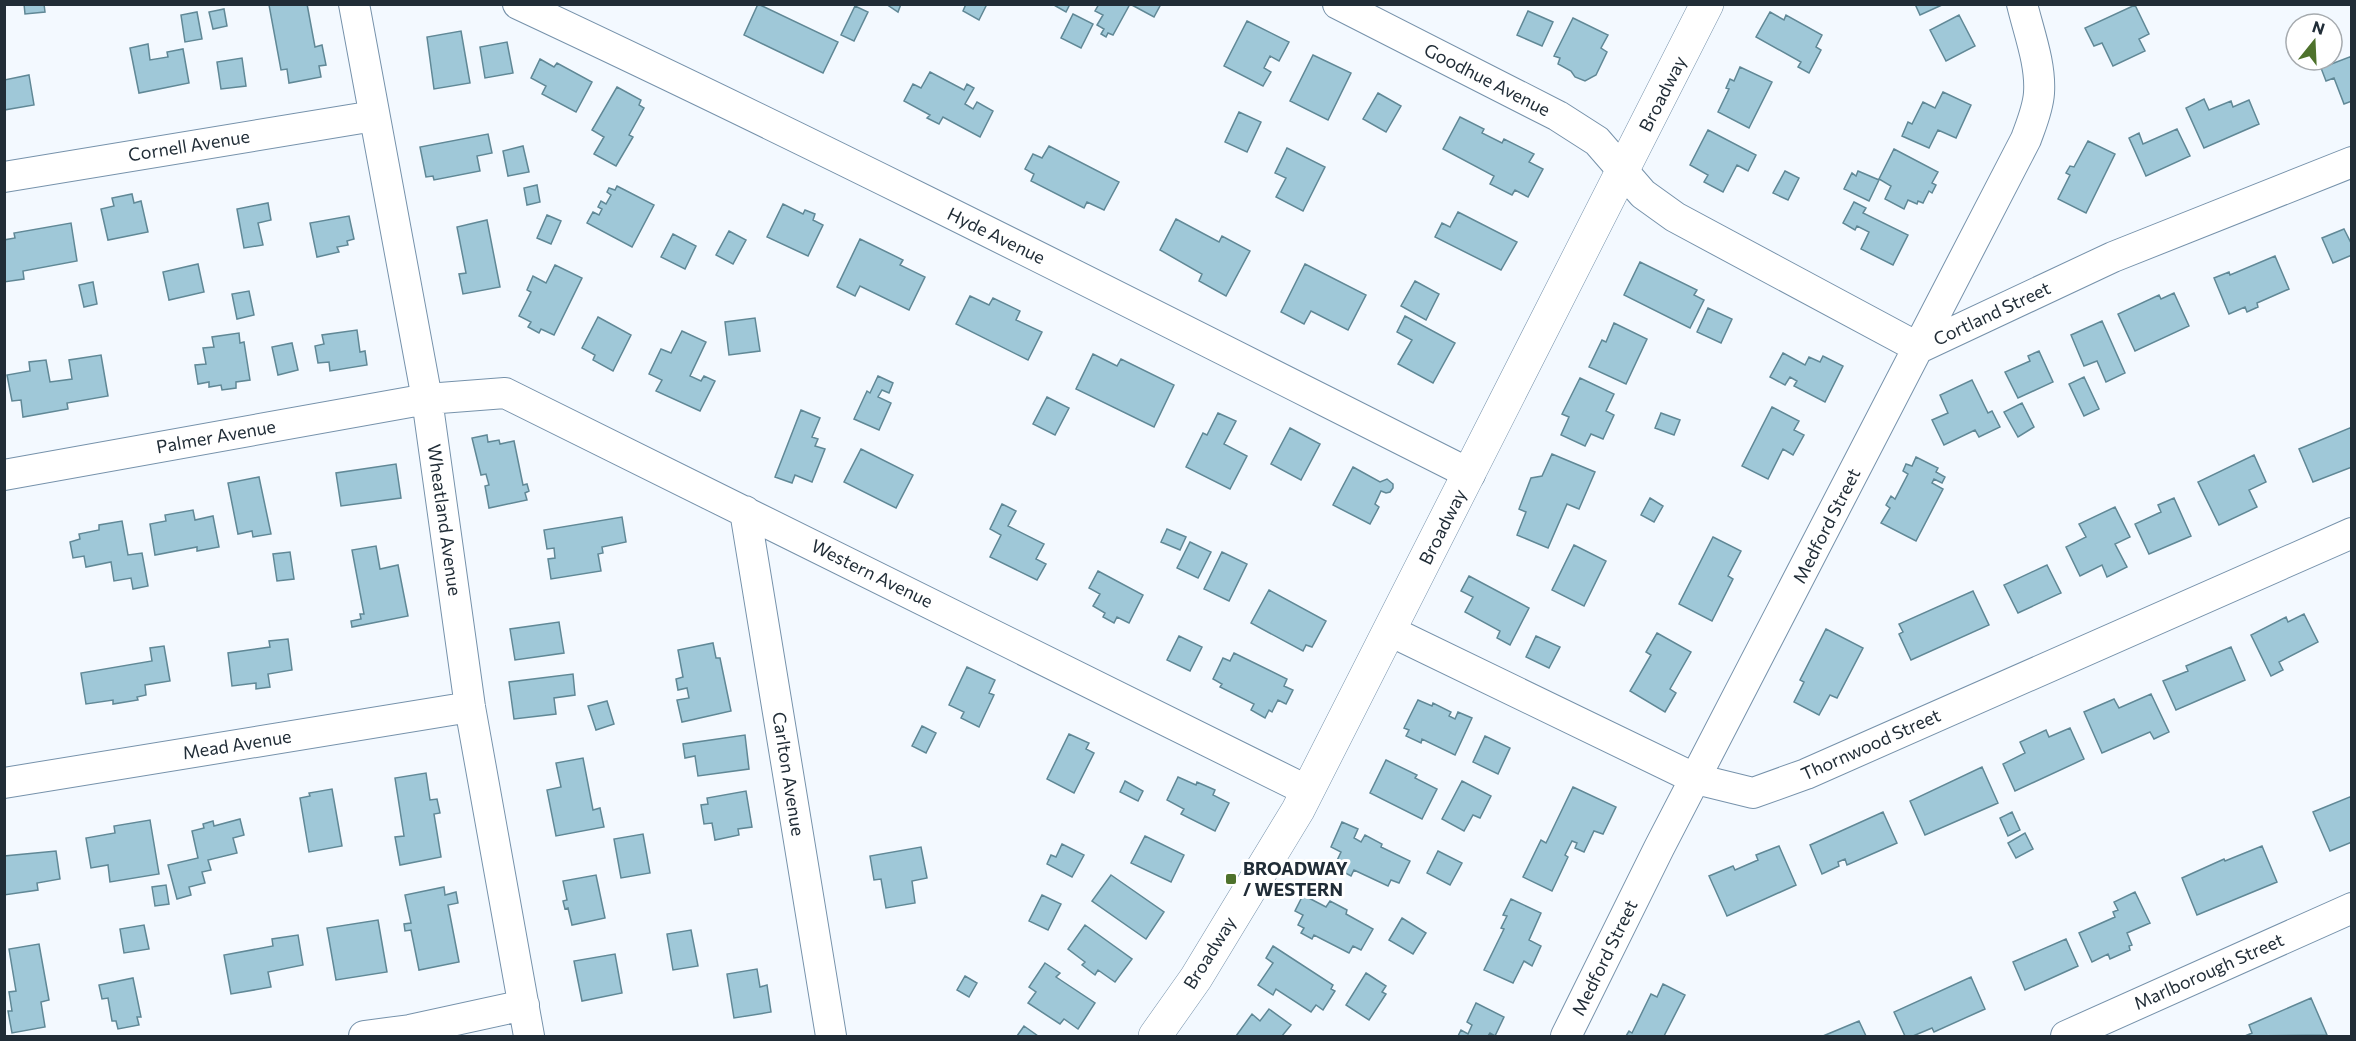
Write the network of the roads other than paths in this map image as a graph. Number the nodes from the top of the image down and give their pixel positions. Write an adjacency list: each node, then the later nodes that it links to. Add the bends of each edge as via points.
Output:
1 (354, 4): 6 (street, Wheatland Avenue)
2 (518, 4): 12 (street, Hyde Avenue, via 1024,250)
3 (1338, 4): 8 (street, Goodhue Avenue, via 1558,116 1597,141)
4 (1707, 4): 8 (main road, Broadway)
5 (2022, 4): 10 (street, Medford Street, via 2038,76 2036,109 2026,139)
6 (374, 116): 9 (street, Cornell Avenue); 11 (street, Wheatland Avenue)
7 (2352, 162): 10 (street, Cortland Street, via 2114,257)
8 (1624, 170): 10 (street, Cortland Street, via 1643,194 1675,217); 12 (main road, Broadway)
9 (4, 177)
10 (1919, 348): 18 (street, Medford Street)
11 (428, 399): 13 (street, Palmer Avenue); 14 (street, Western Avenue, via 505,393); 17 (street, Wheatland Avenue)
12 (1470, 474): 16 (main road, Broadway)
13 (4, 475)
14 (745, 511): 20 (street, Western Avenue); 25 (street, Carlton Avenue)
15 (2352, 534): 18 (street, Thornwood Street, via 1806,774 1753,793)
16 (1390, 631): 18 (street, Thornwood Street); 20 (main road, Broadway)
17 (470, 707): 19 (street, Mead Avenue); 22 (street, Wheatland Avenue)
18 (1696, 778): 27 (street, Medford Street)
19 (4, 783)
20 (1308, 791): 26 (main road, Broadway, via 1196,978)
21 (2352, 908): 28 (street, Marlborough Street)
22 (524, 1005): 23 (street); 24 (street, Wheatland Avenue)
23 (364, 1036)
24 (529, 1036)
25 (831, 1036)
26 (1155, 1036)
27 (1566, 1036)
28 (2066, 1036)

